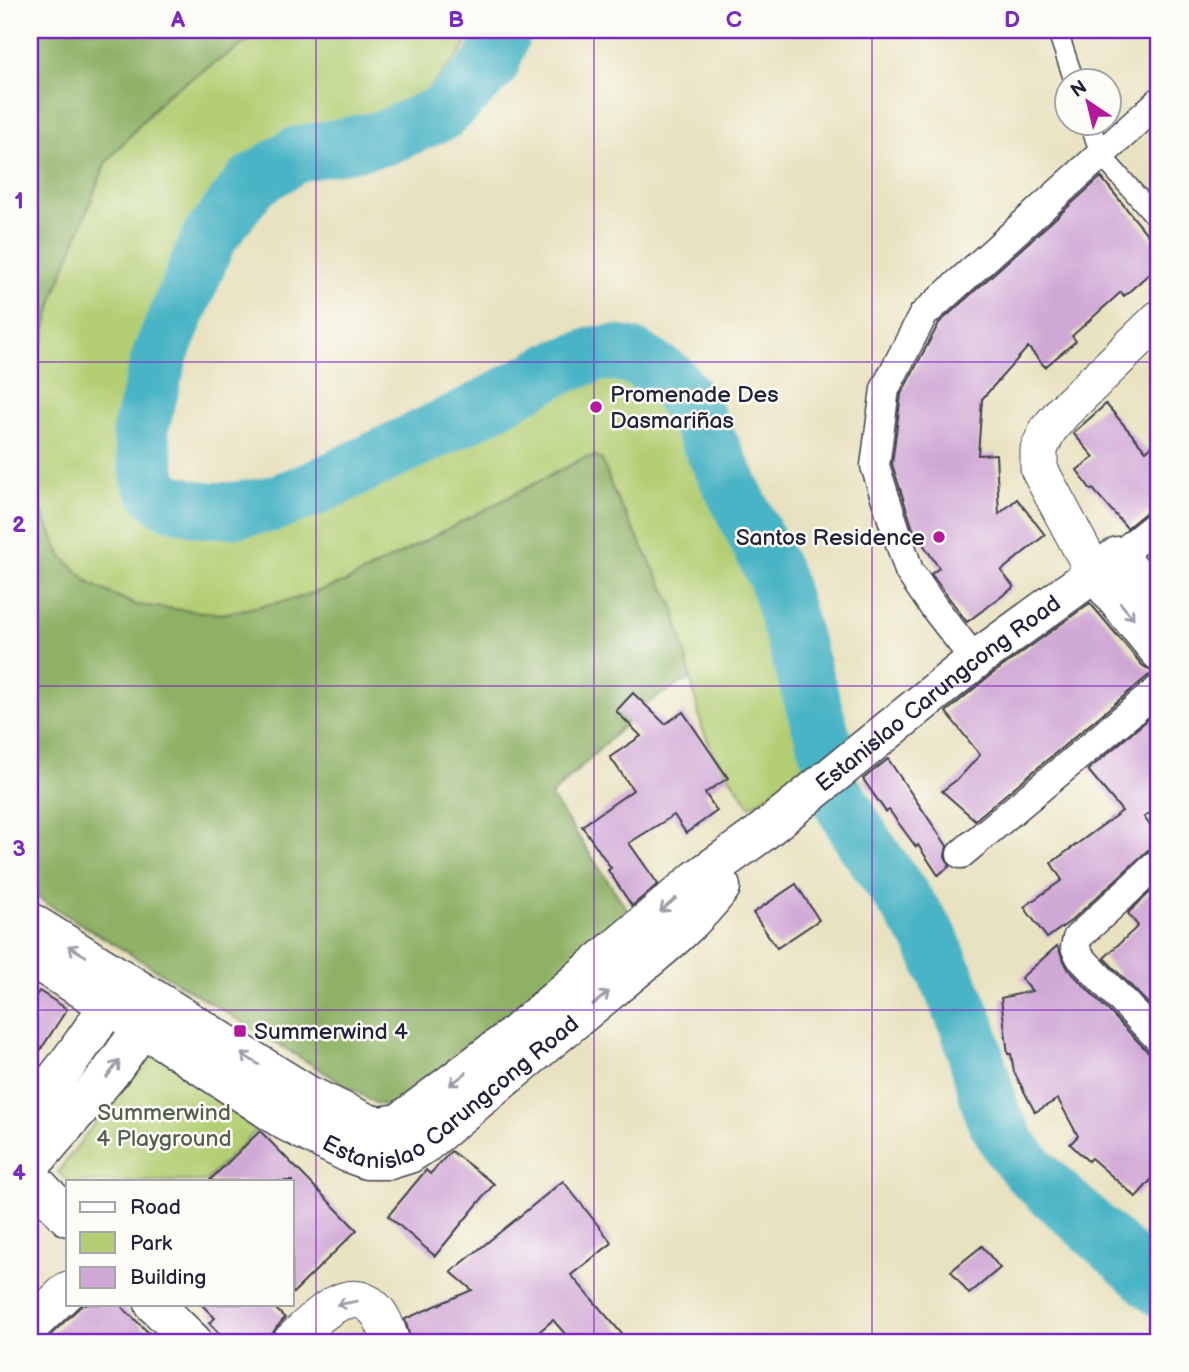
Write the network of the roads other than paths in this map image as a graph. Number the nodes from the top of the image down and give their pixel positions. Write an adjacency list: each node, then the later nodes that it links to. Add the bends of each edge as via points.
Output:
1 (1057, 30): 2 (lane)
2 (1069, 66)
3 (1159, 102): 5 (street)
4 (1094, 136): 5 (lane)
5 (1101, 155): 6 (lane); 12 (street, via 923,315 885,389 874,466 909,571)
6 (1159, 222)
7 (1159, 319): 9 (street, via 1063,412 1039,449 1040,469 1068,522)
8 (1159, 523): 9 (street)
9 (1106, 564): 10 (street); 11 (street, one-way to 11); 12 (street, Estanislao Carungcong Road)
10 (1159, 606)
11 (1159, 651)
12 (975, 660): 19 (street, Estanislao Carungcong Road, via 768,827 712,899 673,937 409,1154 367,1160 287,1122)
13 (1159, 689): 14 (street)
14 (961, 853)
15 (1159, 862): 20 (street, via 1077,938 1075,947)
16 (30, 922): 18 (street, Estanislao Carungcong Road, one-way to 16)
17 (30, 957): 18 (street, Estanislao Carungcong Road)
18 (117, 993): 19 (street, Estanislao Carungcong Road); 21 (street)
19 (151, 1015): 21 (street, one-way to 19)
20 (1159, 1039)
21 (48, 1095): 22 (street, via 39,1156)
22 (30, 1156)
23 (30, 1177): 24 (street)
24 (66, 1215)
25 (66, 1292): 27 (street)
26 (156, 1306): 28 (street)
27 (30, 1326)
28 (192, 1342)
29 (291, 1342): 30 (street, one-way to 29, via 374,1307 344,1300 328,1308)
30 (391, 1342)

